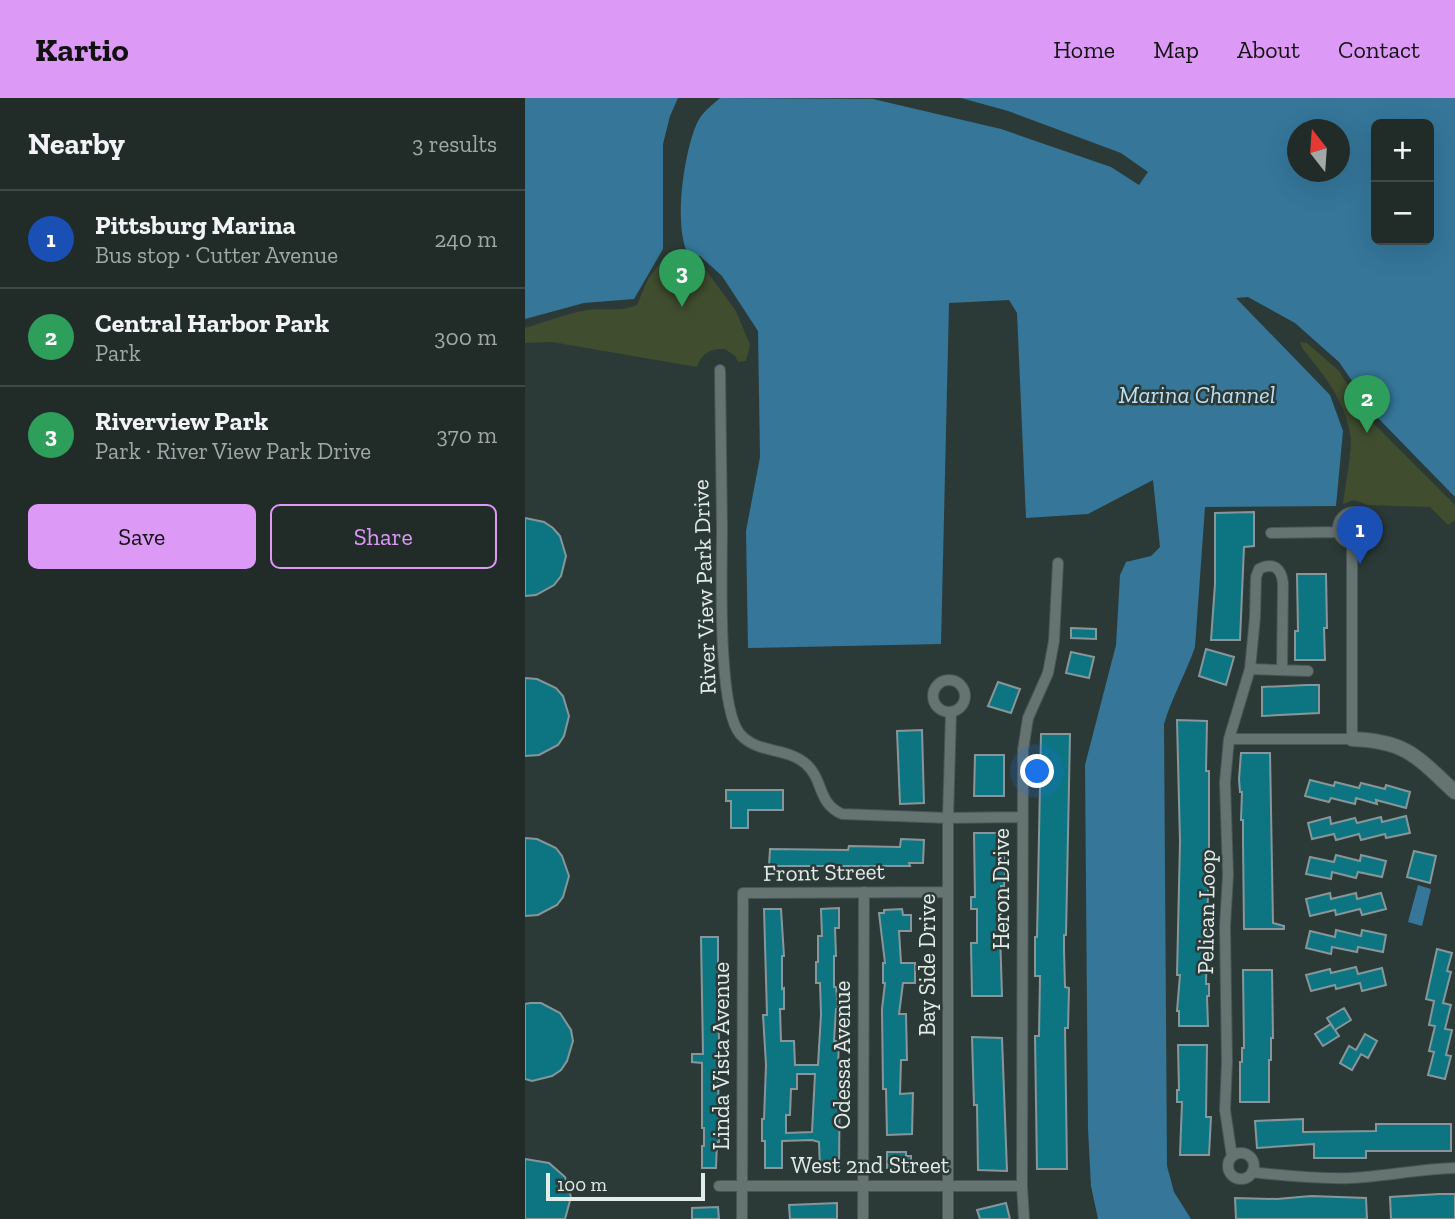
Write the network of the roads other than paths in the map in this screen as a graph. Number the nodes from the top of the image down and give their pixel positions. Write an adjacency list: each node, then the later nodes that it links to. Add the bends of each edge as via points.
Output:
1 (720, 370): 14 (street, River View Park Drive, via 723,636 728,700 736,728 755,746 798,757 810,767 830,809 842,814)
2 (1338, 532): 3 (street); 4 (street); 4 (street, via 1346,514 1365,516 1370,524 1368,537)
3 (1271, 533)
4 (1352, 545): 11 (street)
5 (1058, 563): 13 (street, Heron Drive, via 1055,640 1048,673 1028,718)
6 (1250, 669): 7 (street); 7 (street, Pelican Loop, via 1256,577 1259,569 1271,565 1282,574 1283,583); 10 (street, Pelican Loop)
7 (1282, 670): 8 (street)
8 (1308, 671)
9 (951, 712): 14 (street, Bay Side Drive)
10 (1229, 739): 11 (street); 18 (street, Pelican Loop, via 1225,1110)
11 (1352, 739): 12 (street, via 1400,747)
12 (1455, 792)
13 (1021, 817): 14 (street, River View Park Drive); 25 (street, Heron Drive)
14 (948, 818): 16 (street, Bay Side Drive)
15 (864, 892): 16 (street, Front Street); 17 (street, Front Street); 23 (street, Odessa Avenue)
16 (948, 892): 24 (street, Bay Side Drive)
17 (743, 893): 21 (street, Linda Vista Avenue)
18 (1232, 1157): 20 (street, via 1248,1156); 20 (street, via 1228,1168 1235,1178 1244,1179)
19 (1455, 1168): 20 (street, via 1351,1178)
20 (1252, 1172)
21 (742, 1185): 22 (street, West 2nd Street); 23 (street, West 2nd Street); 26 (street, Linda Vista Avenue)
22 (719, 1186)
23 (863, 1186): 24 (street, West 2nd Street); 27 (street, Odessa Avenue)
24 (948, 1186): 25 (street, West 2nd Street); 28 (street, Bay Side Drive)
25 (1022, 1186): 29 (street, Heron Drive)
26 (742, 1219)
27 (863, 1219)
28 (948, 1219)
29 (1024, 1219)

